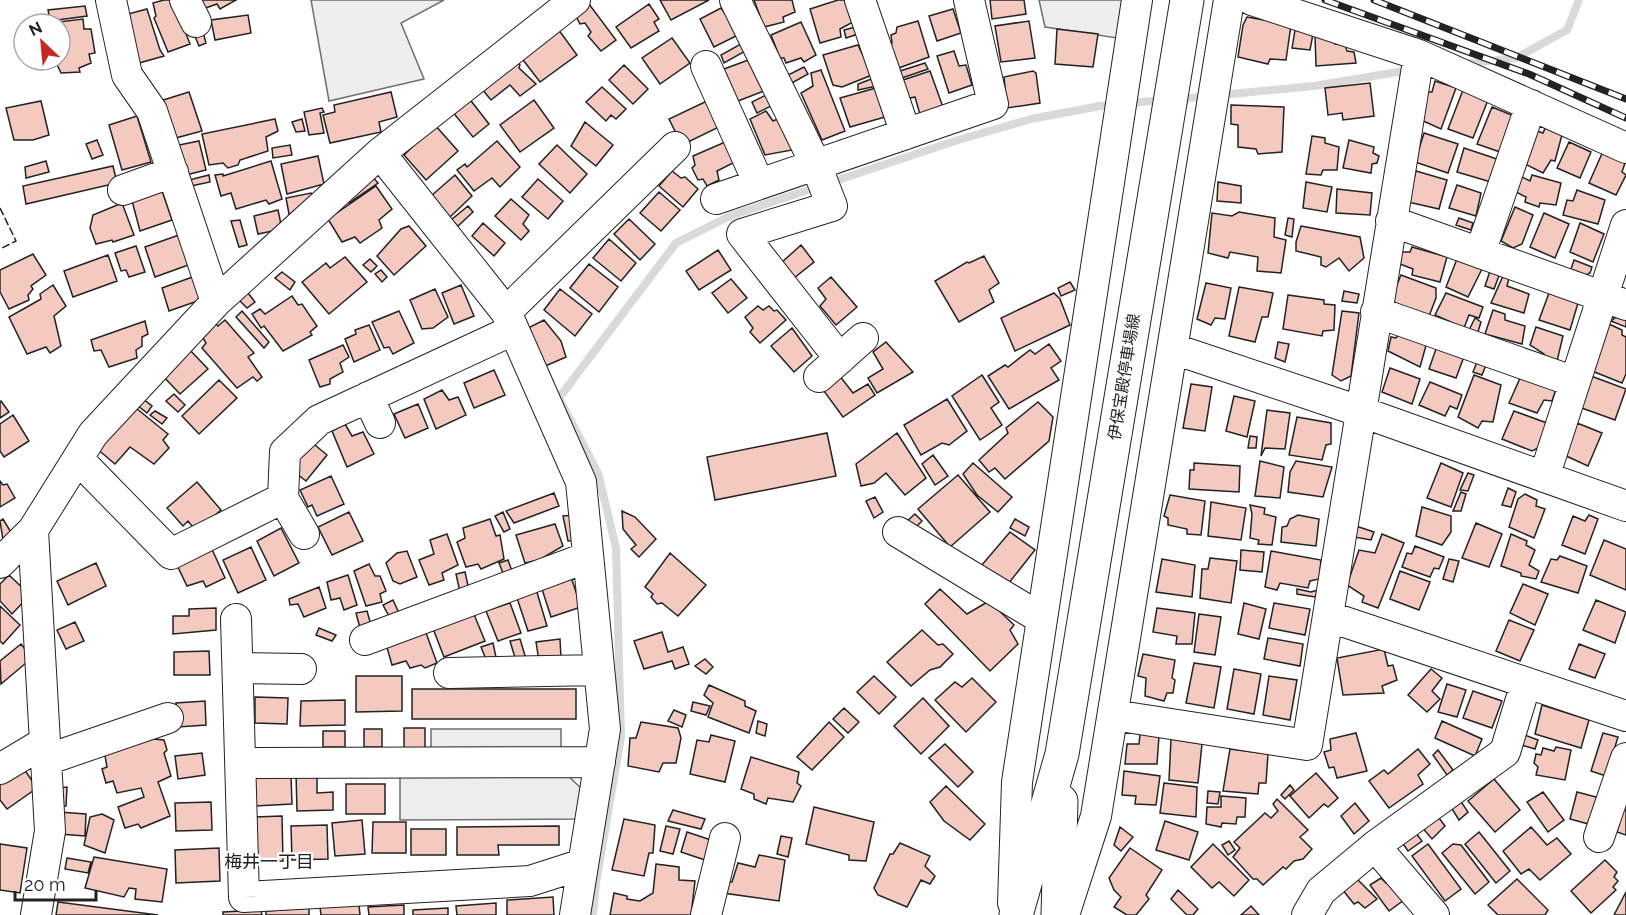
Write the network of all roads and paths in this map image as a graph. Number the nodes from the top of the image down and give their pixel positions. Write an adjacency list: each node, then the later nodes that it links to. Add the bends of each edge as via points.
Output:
1 (575, 0): 16 (street)
2 (735, 0): 17 (street)
3 (860, 0): 13 (street)
4 (969, 0): 13 (street, via 993,104)
5 (1137, 0): 44 (street)
6 (1187, 0): 55 (main road, 伊保宝殿停車場線)
7 (1229, 0): 30 (street)
8 (1252, 0): 10 (street)
9 (116, 2): 18 (street, via 127,75 152,111)
10 (1419, 55): 12 (street); 22 (street)
11 (706, 66): 19 (street)
12 (1531, 105): 15 (street); 24 (street)
13 (906, 134): 17 (street)
14 (675, 147): 28 (street)
15 (1626, 148)
16 (380, 153): 26 (street); 28 (street)
17 (816, 165): 19 (street); 29 (street, via 832,206 742,234 830,368)
18 (172, 172): 20 (street); 26 (street)
19 (759, 184): 21 (street)
20 (123, 190)
21 (716, 199)
22 (1391, 221): 24 (street); 27 (street)
23 (1626, 225): 25 (street)
24 (1480, 253): 25 (street)
25 (1614, 300): 31 (street)
26 (216, 302): 33 (street, via 93,434)
27 (1376, 312): 31 (street); 32 (street)
28 (509, 321): 35 (street, via 374,410 319,420 285,452); 40 (street, via 581,482)
29 (863, 338)
30 (1174, 349): 32 (street); 51 (street)
31 (1575, 382): 34 (street)
32 (1362, 412): 34 (street); 42 (street)
33 (78, 459): 35 (street, via 171,554); 37 (street)
34 (1544, 477): 36 (street)
35 (283, 498): 39 (street)
36 (1626, 506)
37 (33, 530): 41 (street); 54 (street)
38 (898, 532): 44 (street)
39 (304, 534)
40 (588, 556): 45 (street, via 415,608); 48 (street)
41 (0, 562)
42 (1330, 617): 50 (street); 51 (street, via 1307,745)
43 (236, 619): 46 (street)
44 (1042, 619): 67 (street, via 1017,782)
45 (365, 640)
46 (238, 668): 47 (street); 57 (street)
47 (301, 669)
48 (599, 670): 49 (street); 58 (street, via 605,729)
49 (449, 673)
50 (1526, 683): 52 (street); 62 (street, via 1505,752)
51 (1113, 715): 69 (street, via 1096,816)
52 (1626, 716)
53 (168, 718): 54 (street)
54 (45, 751): 59 (street); 64 (street, via 50,831)
55 (1062, 754): 67 (main road, 伊保宝殿停車場線); 68 (main road, 伊保宝殿停車場線)
56 (1626, 758): 60 (street)
57 (241, 762): 58 (street); 63 (street, via 244,897 530,881)
58 (600, 762): 63 (street)
59 (0, 770)
60 (1599, 837)
61 (725, 838): 66 (street)
62 (1375, 846): 70 (street, via 1321,891); 71 (street)
63 (583, 864): 65 (street)
64 (36, 915)
65 (575, 915)
66 (706, 915)
67 (1014, 915)
68 (1058, 915)
69 (1064, 915)
70 (1307, 915)
71 (1434, 915)

